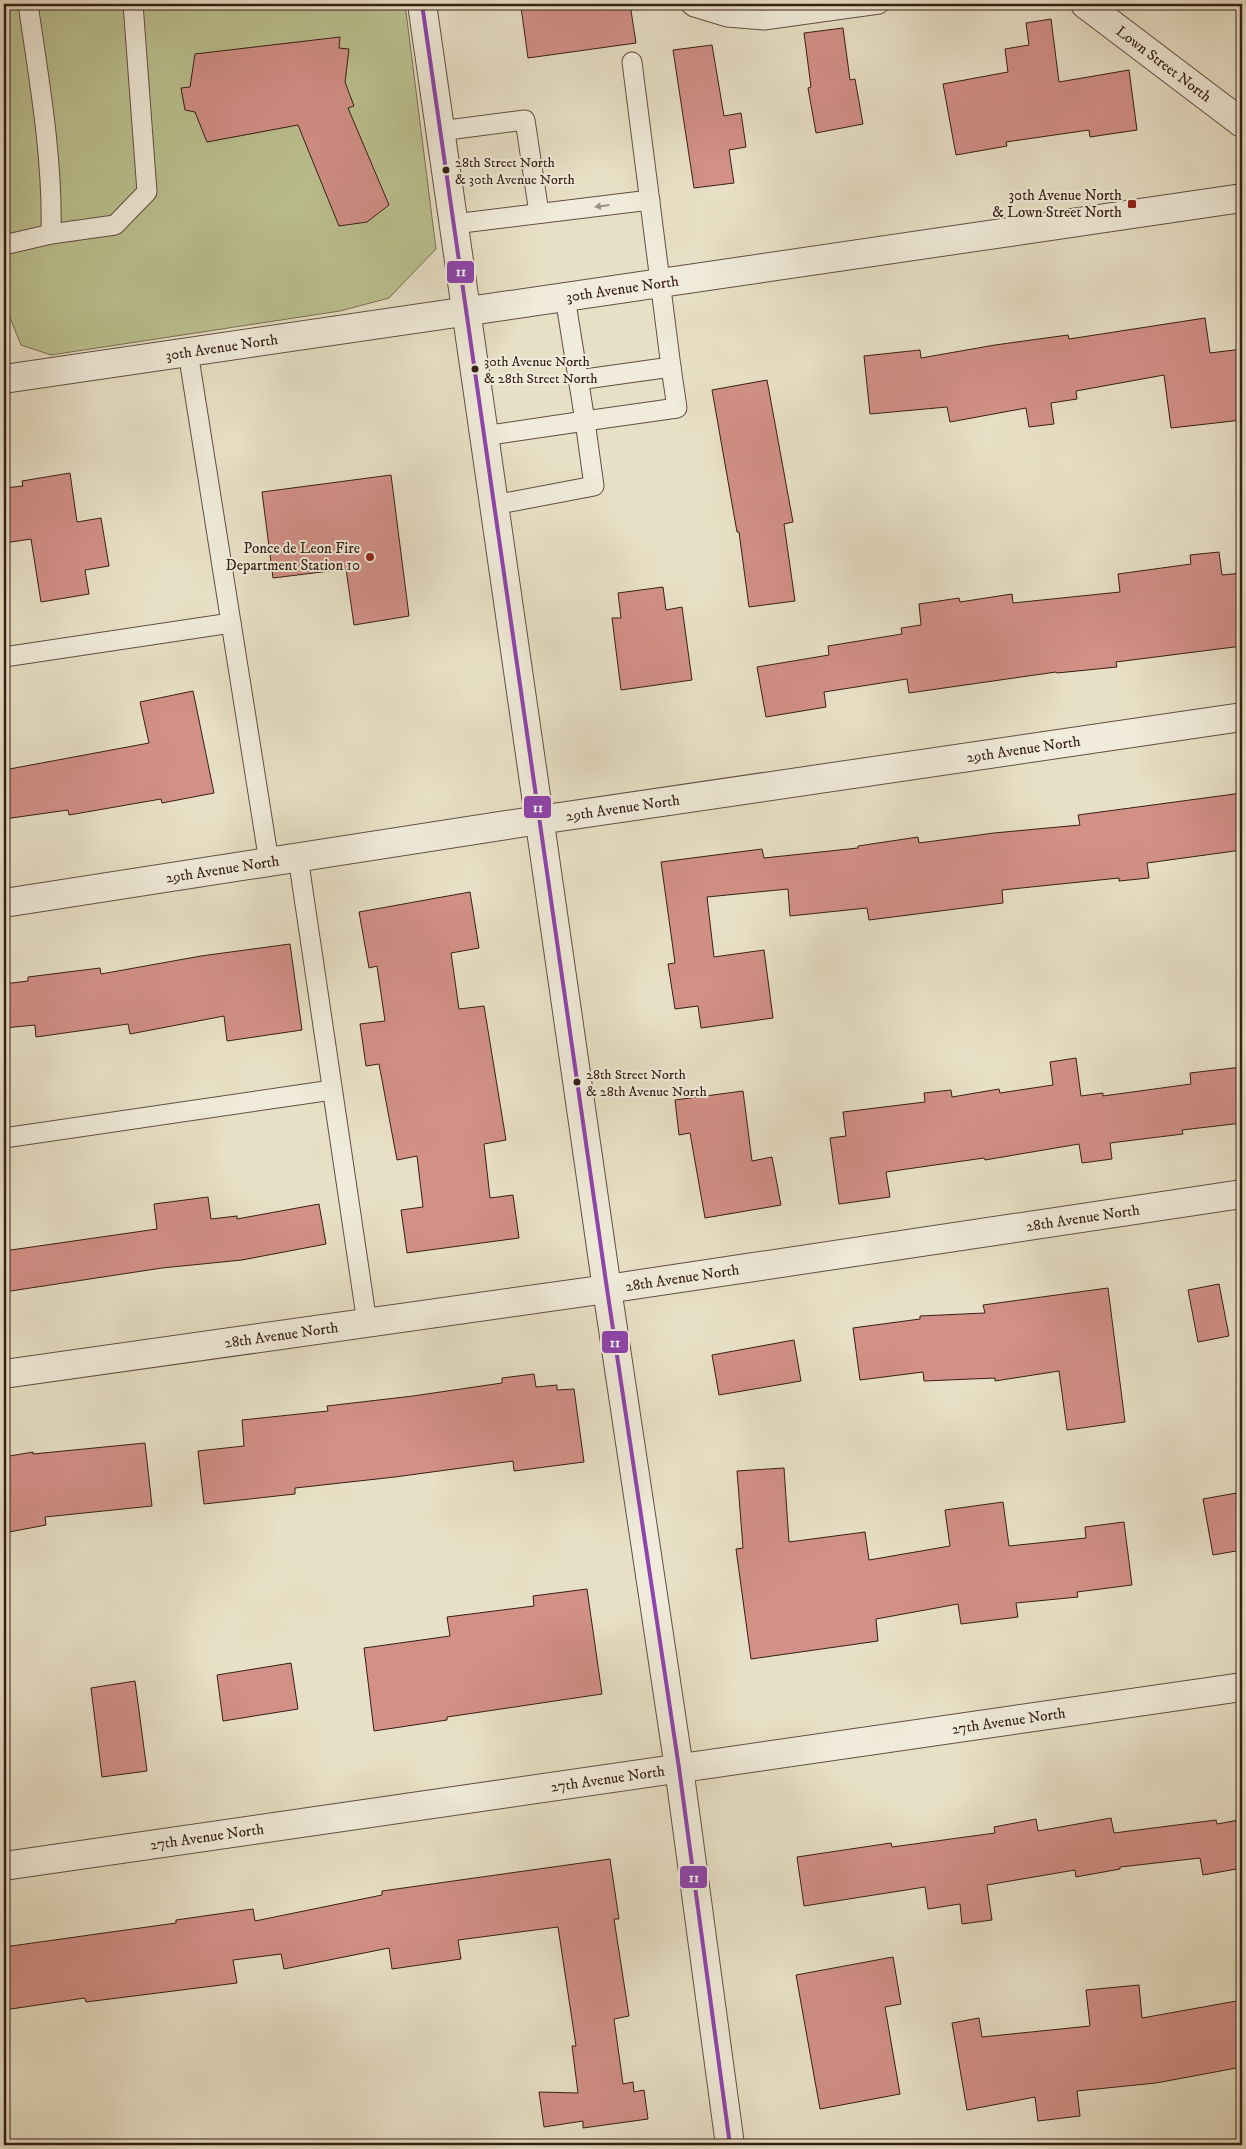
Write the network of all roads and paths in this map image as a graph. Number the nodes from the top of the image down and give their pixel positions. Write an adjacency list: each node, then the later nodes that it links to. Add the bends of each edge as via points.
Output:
1 (28, 4): 14 (lane, via 44,116 52,197)
2 (133, 4): 14 (lane, via 147,192 114,225)
3 (422, 4): 9 (street)
4 (690, 4): 5 (lane, via 727,17 764,20)
5 (879, 4)
6 (1085, 4): 8 (street, Lown Street North)
7 (632, 62): 11 (lane)
8 (1242, 123)
9 (440, 131): 12 (lane, via 525,120); 13 (street)
10 (1242, 198): 16 (street, 30th Avenue North)
11 (650, 200): 12 (lane, one-way to 12); 16 (lane)
12 (539, 213): 13 (lane)
13 (454, 224): 18 (street)
14 (51, 234): 15 (lane)
15 (4, 245)
16 (662, 283): 17 (street, 30th Avenue North); 20 (lane)
17 (565, 297): 18 (street, 30th Avenue North); 22 (lane)
18 (466, 312): 19 (street, 30th Avenue North); 24 (street)
19 (188, 352): 21 (street, 30th Avenue North); 26 (lane)
20 (671, 367): 22 (lane); 23 (lane, via 677,408)
21 (4, 379)
22 (578, 380): 23 (lane)
23 (585, 421): 24 (lane); 25 (lane, via 594,486)
24 (484, 436): 25 (street)
25 (494, 505): 29 (street)
26 (231, 623): 27 (lane); 31 (lane)
27 (4, 657)
28 (1242, 717): 29 (street, 29th Avenue North)
29 (539, 820): 30 (street, 29th Avenue North); 36 (street)
30 (298, 857): 31 (street, 29th Avenue North); 33 (lane)
31 (269, 862): 32 (street, 29th Avenue North)
32 (4, 903)
33 (332, 1090): 34 (lane); 37 (lane)
34 (4, 1138)
35 (1242, 1194): 36 (street, 28th Avenue North)
36 (607, 1289): 37 (street, 28th Avenue North); 40 (street)
37 (367, 1323): 38 (street, 28th Avenue North)
38 (4, 1374)
39 (1242, 1687): 40 (street, 27th Avenue North)
40 (679, 1768): 41 (street, 27th Avenue North); 42 (street)
41 (4, 1866)
42 (730, 2145)

